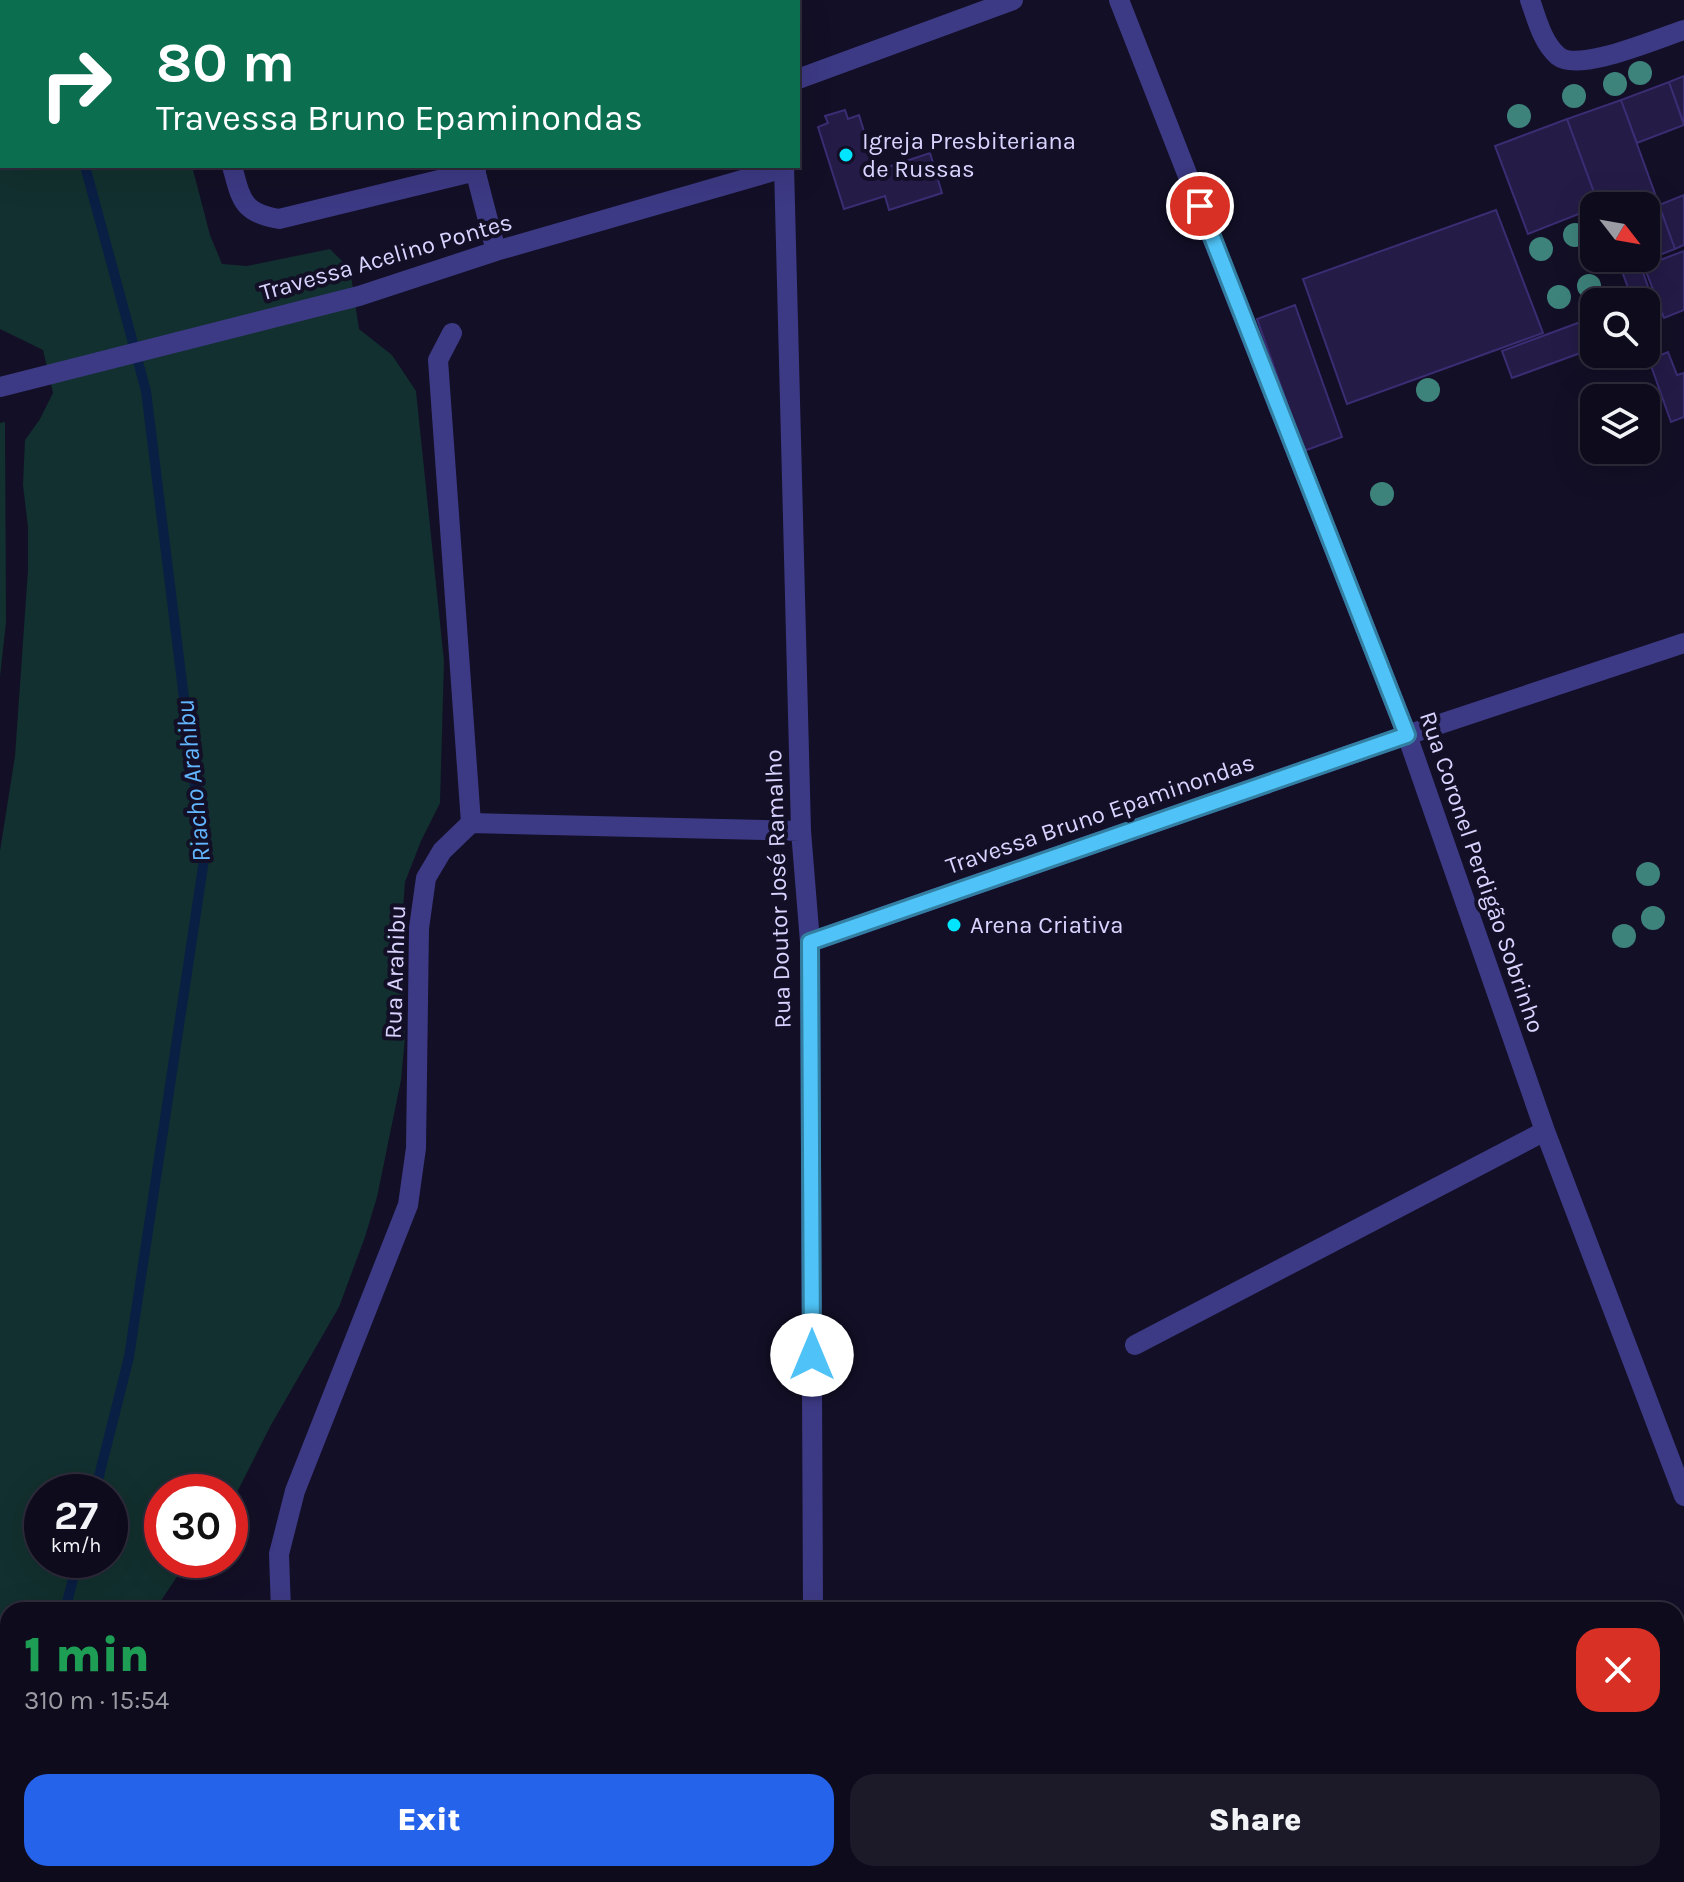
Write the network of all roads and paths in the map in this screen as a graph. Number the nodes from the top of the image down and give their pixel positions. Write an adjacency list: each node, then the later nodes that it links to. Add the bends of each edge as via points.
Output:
1 (1013, 0): 5 (street)
2 (1119, 0): 14 (street, Rua Coronel Perdigão Sobrinho)
3 (1530, 0): 4 (street, via 1545,40 1561,59 1594,59)
4 (1684, 30)
5 (800, 78)
6 (233, 168): 9 (street, via 250,210 279,219)
7 (781, 168): 10 (street, Travessa Acelino Pontes)
8 (784, 168): 16 (street, Rua Doutor José Ramalho)
9 (475, 169): 10 (street)
10 (496, 251): 12 (street, Travessa Acelino Pontes, via 359,296)
11 (452, 333): 15 (street, via 438,360)
12 (0, 387)
13 (1684, 643): 14 (street, Travessa Bruno Epaminondas)
14 (1407, 735): 17 (street, Travessa Bruno Epaminondas); 18 (street, Rua Coronel Perdigão Sobrinho)
15 (471, 823): 16 (street); 21 (street, Rua Arahibu, via 442,851 426,878 419,928 416,1148 408,1205 295,1491 279,1554)
16 (801, 831): 17 (street, Rua Doutor José Ramalho)
17 (810, 942): 22 (street, Rua Doutor José Ramalho)
18 (1545, 1131): 19 (street); 20 (street, Rua Coronel Perdigão Sobrinho)
19 (1135, 1345)
20 (1684, 1496)
21 (281, 1602)
22 (813, 1602)

